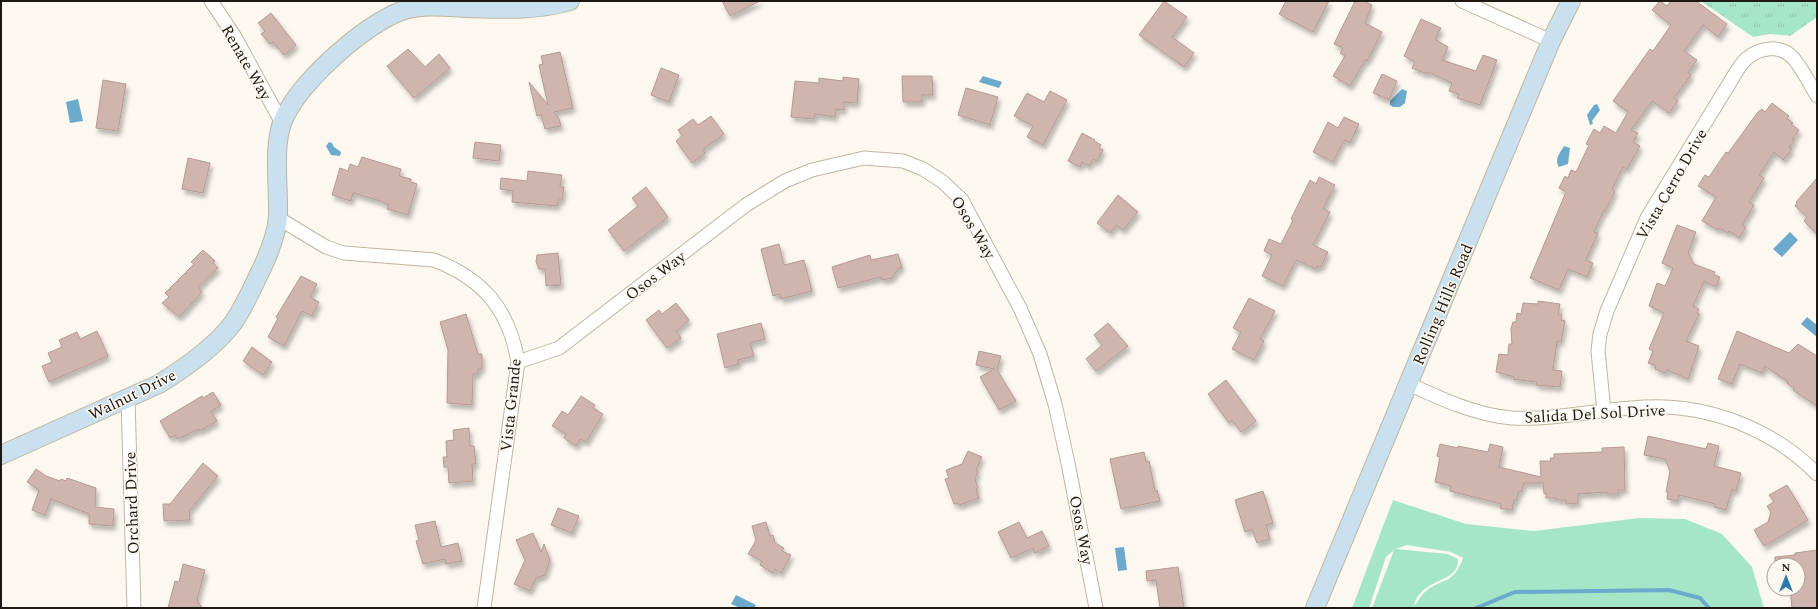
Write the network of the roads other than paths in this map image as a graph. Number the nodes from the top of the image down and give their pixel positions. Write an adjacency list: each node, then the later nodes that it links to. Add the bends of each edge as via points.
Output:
1 (211, 1): 7 (street, Renate Way, via 235,37)
2 (570, 1): 7 (street, Walnut Drive, via 553,6 513,10 413,7 394,14 343,48 298,94)
3 (1462, 1): 5 (street)
4 (1571, 1): 5 (street, Rolling Hills Road)
5 (1552, 41): 10 (street, Rolling Hills Road)
6 (1817, 96): 12 (street, Vista Cerro Drive, via 1793,58 1782,50 1772,48 1758,51 1745,59 1647,218 1607,310 1598,351)
7 (282, 123): 8 (street, Walnut Drive, via 278,151)
8 (278, 218): 9 (street, Vista Grande, via 326,247 344,253 434,260 463,274 494,301 511,332); 11 (street, Walnut Drive, via 267,256 233,323 180,371)
9 (518, 362): 16 (street, Vista Grande); 17 (street, Osos Way, via 559,348 746,205 785,181 812,170 864,158 903,161 923,169 943,182 962,200 1020,308 1040,354 1055,404)
10 (1409, 384): 12 (street, Salida Del Sol Drive, via 1475,411 1511,418 1550,418); 18 (street, Rolling Hills Road)
11 (128, 399): 13 (street, Walnut Drive); 15 (street, Orchard Drive)
12 (1604, 411): 14 (street, Salida Del Sol Drive, via 1646,407 1686,408 1722,416 1752,428 1781,444)
13 (1, 455)
14 (1817, 474)
15 (134, 608)
16 (484, 608)
17 (1096, 608)
18 (1315, 608)

